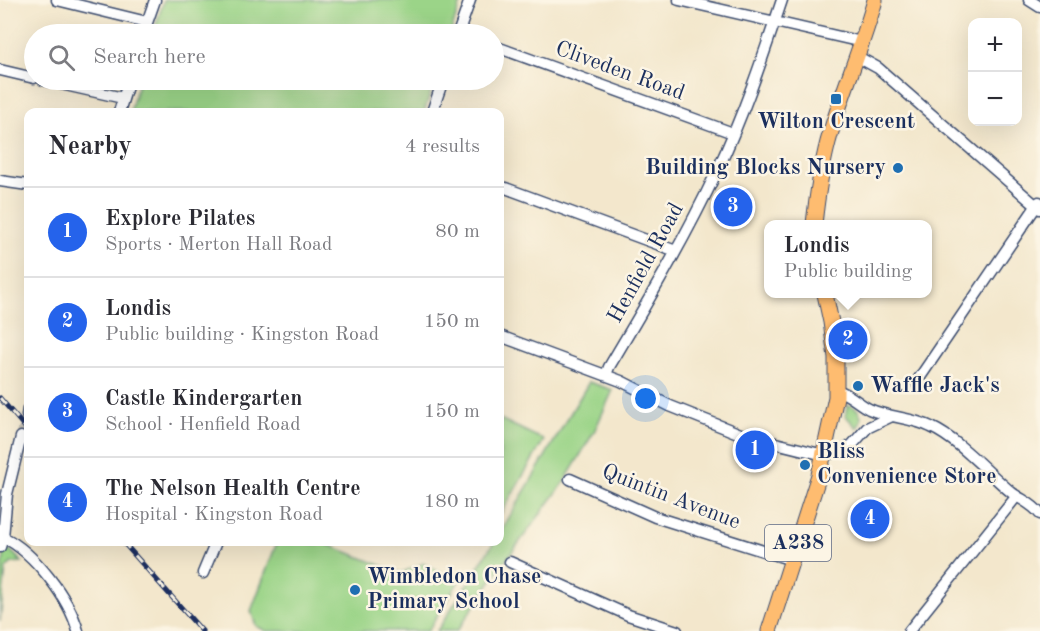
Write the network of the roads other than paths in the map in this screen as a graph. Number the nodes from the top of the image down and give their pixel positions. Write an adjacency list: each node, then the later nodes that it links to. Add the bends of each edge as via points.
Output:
1 (57, 0): 9 (street)
2 (155, 0): 9 (street)
3 (470, 0): 11 (street)
4 (679, 0): 10 (street)
5 (782, 0): 10 (street, Henfield Road)
6 (875, 0): 13 (main road)
7 (1029, 0): 8 (street)
8 (1040, 7)
9 (147, 22)
10 (775, 22): 13 (street); 22 (street, Henfield Road)
11 (463, 24)
12 (504, 50): 22 (street, Cliveden Road)
13 (860, 50): 26 (street); 27 (main road, via 828,142)
14 (0, 70): 15 (street)
15 (24, 76)
16 (87, 90): 19 (street)
17 (126, 90): 19 (street)
18 (440, 90): 21 (street)
19 (123, 98): 20 (street)
20 (120, 108)
21 (433, 108)
22 (733, 133): 28 (street, Henfield Road)
23 (0, 182): 24 (street)
24 (24, 185)
25 (504, 187): 28 (street)
26 (1039, 205): 32 (street)
27 (815, 220)
28 (676, 251): 31 (street, Henfield Road)
29 (826, 298): 33 (main road, A238)
30 (504, 337): 31 (street)
31 (606, 375): 38 (street, via 733,431)
32 (916, 382)
33 (837, 390): 34 (street); 38 (main road, A238)
34 (867, 408): 35 (street); 36 (street)
35 (892, 416): 36 (street); 41 (street, via 932,427)
36 (867, 428): 38 (street, via 852,445)
37 (21, 437): 40 (street)
38 (824, 455): 45 (main road, A238)
39 (570, 478): 45 (street, Quintin Avenue, via 655,517)
40 (4, 493): 43 (street)
41 (1016, 497): 42 (street); 51 (street)
42 (1040, 514)
43 (2, 542): 48 (street, via 23,549 40,568 66,604)
44 (214, 546): 47 (street)
45 (792, 560): 50 (main road, A238)
46 (510, 562): 49 (street, via 628,615)
47 (203, 573)
48 (78, 631)
49 (677, 631)
50 (769, 631)
51 (909, 631)

